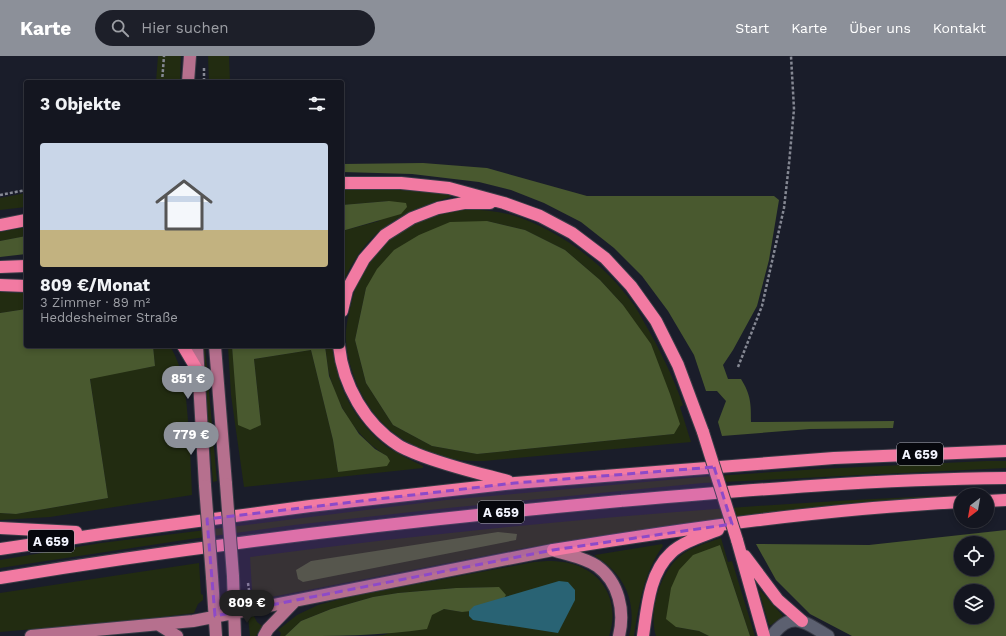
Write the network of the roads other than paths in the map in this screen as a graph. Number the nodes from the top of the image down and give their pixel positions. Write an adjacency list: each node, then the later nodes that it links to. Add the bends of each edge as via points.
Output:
1 (190, 60): 2 (main road); 3 (main road)
2 (188, 80)
3 (192, 80)
4 (344, 183): 5 (highway, via 401,183 449,188)
5 (504, 203): 12 (highway, via 464,203 438,208 412,218 385,235 364,259 347,290); 27 (highway, bridge, via 540,216 572,233 605,258 631,286 656,321 678,365 703,432)
6 (24, 220): 7 (highway)
7 (0, 225)
8 (24, 266): 9 (highway)
9 (0, 267)
10 (0, 285): 11 (highway)
11 (24, 286)
12 (344, 303)
13 (184, 348): 17 (highway)
14 (197, 348): 17 (main road)
15 (215, 348): 32 (main road, bridge)
16 (339, 348): 20 (highway, via 344,372 354,396 368,419 383,434 399,446 438,462)
17 (199, 373): 33 (main road, bridge)
18 (1006, 451): 20 (highway, A 659, via 834,458)
19 (1006, 478): 30 (highway, A 659, via 761,489 493,513 313,533)
20 (515, 483): 26 (highway, A 659, via 310,506)
21 (1006, 500): 22 (highway)
22 (994, 501)
23 (954, 503): 24 (highway)
24 (738, 523): 29 (highway, via 669,531); 36 (highway, via 693,539 671,552 660,566 652,584)
25 (0, 528): 26 (highway)
26 (102, 534): 28 (highway, A 659)
27 (739, 545): 34 (highway, via 778,600); 43 (highway)
28 (0, 549)
29 (553, 550): 31 (main road); 42 (main road, via 597,566 608,578 617,592 622,608)
30 (0, 578)
31 (295, 601): 32 (main road); 41 (main road)
32 (234, 613): 33 (main road); 40 (main road)
33 (215, 616): 35 (main road); 39 (main road)
34 (802, 621): 44 (street, via 796,620 783,625); 45 (street)
35 (159, 625): 37 (main road); 38 (main road)
36 (645, 633)
37 (31, 636)
38 (177, 636)
39 (216, 636)
40 (235, 636)
41 (264, 636)
42 (619, 636)
43 (764, 636)
44 (772, 636)
45 (828, 636)

